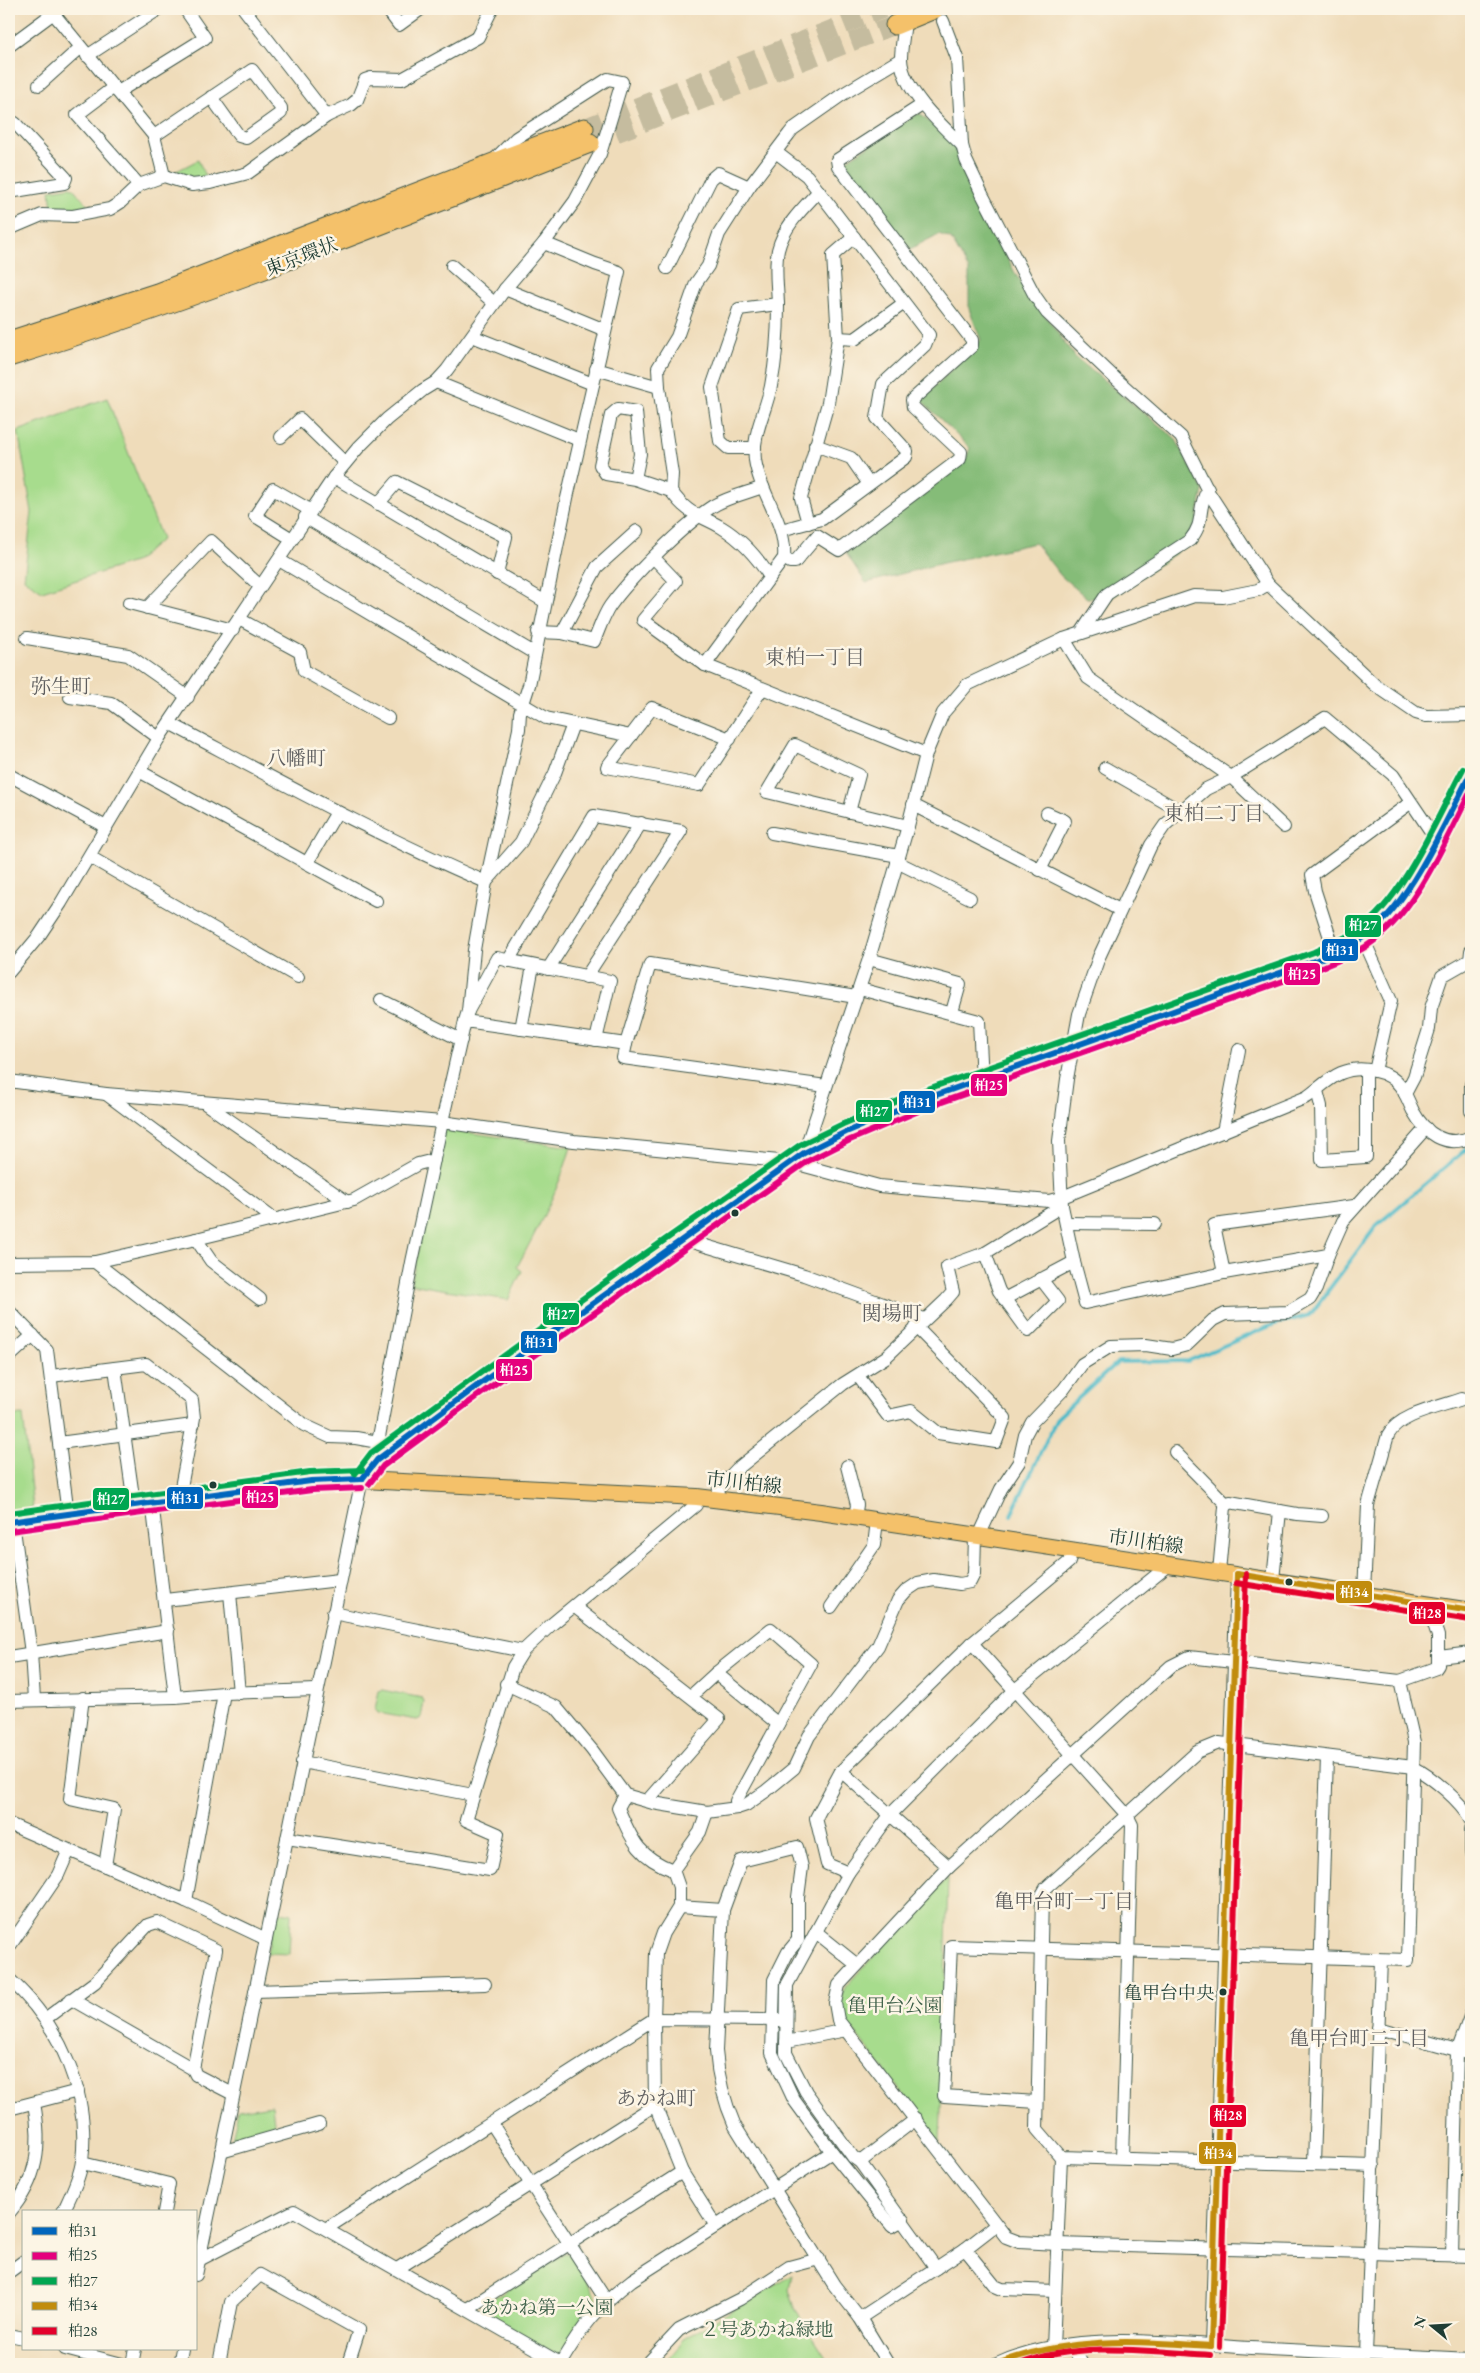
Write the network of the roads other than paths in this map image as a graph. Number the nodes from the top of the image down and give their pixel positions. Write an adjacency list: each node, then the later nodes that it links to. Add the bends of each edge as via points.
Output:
1 (159, 9): 11 (street)
2 (185, 9): 14 (street, via 205,38)
3 (244, 9): 17 (street)
4 (387, 9): 5 (street, via 399,25)
5 (421, 9)
6 (492, 9): 17 (street, via 478,37 402,79 365,80 357,100)
7 (56, 11): 10 (street); 11 (street)
8 (939, 15): 9 (highway); 20 (street, via 957,58)
9 (900, 23): 12 (street)
10 (9, 46)
11 (83, 52): 13 (street); 14 (street)
12 (901, 59): 16 (street, via 902,69); 21 (street, via 794,129)
13 (38, 85)
14 (116, 89): 19 (street); 24 (street, via 77,115)
15 (211, 98): 15 (street, via 252,70 281,108 281,113 246,138 239,136); 19 (street)
16 (922, 105): 20 (street); 65 (street, via 837,160 838,166 972,340 972,346 912,400 913,407 961,452 960,459 839,550 817,536 795,562)
17 (328, 116): 23 (street, via 248,173 192,185)
18 (9, 125): 27 (street, via 15,123 66,178 64,183)
19 (154, 136): 23 (street)
20 (962, 145): 55 (street, via 982,194 1047,313 1181,437)
21 (777, 153): 25 (street); 26 (street, via 807,176)
22 (489, 165): 30 (street, via 516,138 608,79 622,82 600,154 575,200); 40 (highway, 東京環状, via 176,286); 41 (highway, 東京環状, via 587,136 281,264)
23 (164, 176): 24 (street)
24 (140, 185): 28 (street, via 110,209 73,216 42,215)
25 (749, 187): 32 (street, via 718,173 711,179); 45 (street, via 719,234 708,266 696,283 677,337 658,368)
26 (819, 191): 29 (street); 36 (street, via 786,230 778,249)
27 (9, 192)
28 (9, 228)
29 (854, 237): 35 (street); 39 (street, via 833,255)
30 (544, 243): 33 (street); 37 (street, via 619,272)
31 (452, 266): 34 (street)
32 (666, 268)
33 (505, 289): 34 (street); 37 (street)
34 (494, 303): 38 (street)
35 (904, 303): 39 (street, via 855,339); 53 (street, via 927,332 928,340 883,384 877,418 908,454)
36 (778, 304): 49 (street, via 771,387); 49 (street, via 739,309 712,387 720,441 728,448)
37 (605, 330): 42 (street)
38 (472, 336): 43 (street); 44 (street)
39 (838, 338): 48 (street, via 828,403)
40 (9, 342)
41 (9, 357)
42 (596, 369): 44 (street); 45 (street)
43 (436, 382): 47 (street); 50 (street, via 387,419)
44 (593, 384): 47 (street)
45 (659, 387): 56 (street, via 672,474)
46 (281, 437): 50 (street, via 300,419)
47 (579, 440): 71 (street)
48 (815, 445): 53 (street, via 851,458); 60 (street, via 800,498)
49 (755, 448): 54 (street, via 757,469)
50 (346, 463): 51 (street)
51 (334, 477): 57 (street); 58 (street)
52 (635, 479): 52 (street, via 606,474 600,466 611,415 618,409 636,412 640,454); 56 (street)
53 (869, 484): 60 (street, via 822,519)
54 (764, 487): 59 (street, via 714,506); 62 (street)
55 (1208, 489): 69 (street); 77 (street, via 1202,500 1199,529 1190,540 1107,594)
56 (671, 491): 59 (street, via 688,512)
57 (378, 504): 67 (street); 67 (street, via 397,482 506,538)
58 (308, 514): 63 (street); 63 (street, via 273,488 255,516); 80 (street)
59 (699, 516): 64 (street); 68 (street, via 722,528 754,554)
60 (808, 523): 62 (street)
61 (637, 530): 76 (street, via 597,567)
62 (781, 530): 65 (street)
63 (292, 538): 66 (street)
64 (654, 558): 76 (street, via 609,608 594,641); 81 (street, via 676,581 643,620)
65 (784, 558): 68 (street)
66 (279, 560): 70 (street); 85 (street)
67 (497, 574): 71 (street)
68 (770, 577): 81 (street)
69 (1268, 584): 77 (street, via 1258,590 1223,597 1194,596); 86 (street, via 1375,685 1416,713 1426,716)
70 (260, 586): 73 (street, via 211,540); 74 (street)
71 (544, 601): 75 (street)
72 (129, 603): 73 (street)
73 (147, 608): 74 (street)
74 (236, 625): 84 (street); 87 (street, via 300,652 304,670)
75 (538, 632): 76 (street); 80 (street)
76 (562, 633)
77 (1081, 633): 79 (street)
78 (27, 638): 84 (street, via 128,655)
79 (1064, 639): 93 (street, via 967,685 942,713); 98 (street, via 1088,678)
80 (534, 653): 85 (street)
81 (705, 665): 82 (street)
82 (762, 688): 92 (street); 93 (street)
83 (70, 697): 91 (street, via 111,703)
84 (188, 697): 88 (street)
85 (522, 705): 89 (street, via 546,718); 115 (street)
86 (1471, 715)
87 (388, 718)
88 (171, 724): 91 (street); 101 (street)
89 (573, 724): 90 (street); 115 (street, via 555,773 521,842)
90 (631, 736): 92 (street, via 652,708); 92 (street, via 607,767 699,785)
91 (159, 738): 95 (street)
92 (730, 739)
93 (926, 754): 100 (street)
94 (1105, 768): 104 (street)
95 (139, 771): 107 (street); 113 (street)
96 (1471, 774): 110 (main road)
97 (9, 775): 107 (street)
98 (1231, 777): 99 (street, via 1325,718 1394,775); 104 (street, via 1206,788); 108 (street)
99 (1410, 803): 110 (street); 121 (street, via 1312,875)
100 (913, 804): 106 (street); 114 (street)
101 (336, 812): 113 (street); 115 (street)
102 (849, 812): 102 (street, via 766,792 795,745 859,775); 106 (street)
103 (1047, 812): 114 (street, via 1064,821)
104 (1180, 812): 118 (street, via 1165,825 1151,845)
105 (641, 823): 123 (street, via 594,816); 125 (street); 128 (street, via 681,831)
106 (908, 826): 112 (street)
107 (106, 827): 111 (street)
108 (1284, 827)
109 (772, 833): 112 (street)
110 (1436, 839): 119 (main road, via 1400,902)
111 (90, 857): 126 (street, via 39,936); 127 (street)
112 (898, 859): 116 (street); 122 (street)
113 (307, 863): 117 (street)
114 (1040, 870): 118 (street)
115 (486, 882): 132 (street)
116 (970, 898)
117 (376, 901)
118 (1120, 910): 137 (street, via 1082,1002)
119 (1363, 938): 121 (main road); 139 (street, via 1391,1001)
120 (1471, 951): 146 (street, via 1470,960 1442,976 1431,1008 1429,1029)
121 (1335, 953): 137 (main road)
122 (869, 959): 129 (street); 131 (street, via 960,984)
123 (508, 960): 124 (street); 132 (street, via 497,958)
124 (533, 966): 125 (street); 133 (street)
125 (548, 969): 128 (street)
126 (9, 972)
127 (298, 977)
128 (586, 977): 135 (street, via 610,981)
129 (858, 993): 131 (street); 136 (street, via 650,964); 143 (street)
130 (381, 1000): 134 (street)
131 (952, 1012): 140 (street, via 979,1020)
132 (467, 1016): 133 (street); 134 (street)
133 (522, 1029): 135 (street)
134 (461, 1040): 149 (street)
135 (596, 1040): 136 (street)
136 (626, 1044): 143 (street, via 623,1058)
137 (1073, 1047): 140 (main road); 157 (street, via 1059,1141)
138 (1239, 1050): 151 (street)
139 (1370, 1070): 144 (street, via 1342,1072); 144 (street, via 1366,1157 1322,1160 1321,1106); 146 (street, via 1392,1078)
140 (982, 1080): 153 (main road, via 883,1116)
141 (9, 1081): 145 (street)
142 (1471, 1084): 148 (street)
143 (826, 1086): 153 (street)
144 (1317, 1091): 151 (street)
145 (106, 1094): 147 (street); 159 (street)
146 (1406, 1094): 150 (street, via 1414,1114)
147 (204, 1102): 149 (street); 156 (street)
148 (1471, 1111)
149 (442, 1122): 154 (street); 155 (street, via 574,1141)
150 (1426, 1128): 152 (street, via 1448,1142); 158 (street)
151 (1223, 1132): 157 (street)
152 (1471, 1137)
153 (804, 1153): 155 (main road)
154 (434, 1160): 156 (street, via 418,1164); 183 (street)
155 (790, 1162): 157 (street, via 879,1186); 163 (main road)
156 (347, 1202): 159 (street)
157 (1061, 1202): 160 (street); 164 (street)
158 (1354, 1206): 165 (street, via 1343,1221); 169 (street, via 1214,1225)
159 (275, 1220): 162 (street)
160 (1066, 1223): 161 (street); 167 (street)
161 (1155, 1224)
162 (196, 1239): 166 (street); 171 (street, via 211,1261)
163 (682, 1239): 174 (street, via 804,1275); 186 (main road)
164 (985, 1253): 172 (street); 174 (street, via 947,1267 953,1292)
165 (1328, 1255): 169 (street); 201 (street, via 1310,1299 1288,1312 1225,1314 1212,1320 1187,1345 1172,1349 1146,1345 1112,1346 1082,1364 1024,1435 1018,1462)
166 (95, 1262): 168 (street); 183 (street, via 304,1425 330,1437)
167 (1074, 1262): 169 (street, via 1085,1303); 170 (street)
168 (9, 1263)
169 (1224, 1273)
170 (1041, 1279): 172 (street); 172 (street, via 1058,1301 1028,1331)
171 (260, 1299)
172 (1004, 1299)
173 (9, 1311): 175 (street)
174 (920, 1323): 179 (street, via 886,1357); 179 (street, via 1006,1418 996,1442 938,1432 911,1411 888,1416)
175 (33, 1335): 176 (street); 178 (street, via 47,1350)
176 (9, 1357)
177 (115, 1368): 178 (street); 181 (street, via 146,1364 192,1400); 182 (street)
178 (51, 1376): 184 (street)
179 (858, 1376): 191 (street, via 843,1384 737,1469 719,1488)
180 (1462, 1399): 209 (street, via 1402,1420 1388,1435 1368,1505)
181 (193, 1425): 182 (street); 189 (street)
182 (124, 1435): 184 (street); 193 (street)
183 (378, 1442): 186 (street)
184 (59, 1443): 196 (street)
185 (1175, 1452): 194 (street)
186 (377, 1460): 188 (main road)
187 (846, 1466): 198 (street, via 857,1505)
188 (362, 1479): 189 (main road, 市川柏線, via 310,1481); 190 (main road, 市川柏線); 206 (street)
189 (180, 1498): 192 (main road, 市川柏線)
190 (697, 1498): 191 (main road, 市川柏線); 213 (street, via 696,1505)
191 (718, 1499): 198 (main road, 市川柏線)
192 (152, 1501): 193 (main road, 市川柏線); 210 (street)
193 (134, 1504): 196 (main road, 市川柏線)
194 (1227, 1505): 195 (street, via 1230,1502); 204 (street)
195 (1280, 1511): 197 (street); 207 (street)
196 (68, 1514): 200 (main road, 市川柏線)
197 (1322, 1516)
198 (855, 1517): 199 (main road, 市川柏線)
199 (877, 1521): 201 (main road, 市川柏線); 212 (street, via 874,1545)
200 (11, 1522): 219 (street)
201 (977, 1536): 202 (main road, 市川柏線); 246 (street, via 974,1574 970,1582 960,1584 934,1580 918,1583 906,1591 898,1600 878,1646 809,1736 794,1768 774,1786)
202 (1072, 1551): 203 (main road, 市川柏線); 217 (street, via 1069,1562)
203 (1170, 1565): 204 (main road, 市川柏線); 228 (street)
204 (1219, 1572): 205 (main road, 市川柏線)
205 (1236, 1574): 207 (main road, 市川柏線); 223 (street)
206 (339, 1580): 208 (street); 215 (street)
207 (1273, 1580): 209 (main road, 市川柏線)
208 (230, 1593): 210 (street); 230 (street)
209 (1364, 1593): 211 (main road, 市川柏線)
210 (165, 1600): 216 (street)
211 (1431, 1603): 214 (main road, 市川柏線); 222 (street)
212 (831, 1606)
213 (575, 1607): 218 (street); 231 (street)
214 (1471, 1611)
215 (333, 1613): 218 (street); 227 (street)
216 (168, 1631): 219 (street); 232 (street)
217 (972, 1643): 228 (street); 242 (street)
218 (523, 1651): 226 (street)
219 (31, 1653): 221 (street); 234 (street)
220 (1471, 1654): 222 (street)
221 (9, 1656)
222 (1439, 1657): 225 (street, via 1436,1668)
223 (1234, 1661): 225 (street); 237 (street); 238 (street, via 1189,1657 1172,1666)
224 (716, 1673): 231 (street); 236 (street); 236 (street, via 771,1628 811,1664)
225 (1400, 1680): 241 (street, via 1414,1742)
226 (506, 1684): 243 (street); 244 (street, via 556,1707)
227 (316, 1690): 230 (street); 240 (street)
228 (1015, 1690): 238 (street); 248 (street)
229 (224, 1692): 230 (street); 232 (street); 260 (street)
230 (239, 1693)
231 (691, 1696): 245 (street, via 719,1719)
232 (175, 1697): 233 (street)
233 (83, 1698): 234 (street); 256 (street, via 70,1799 114,1808)
234 (34, 1699): 235 (street)
235 (9, 1701)
236 (778, 1724): 246 (street, via 736,1800)
237 (1232, 1744): 239 (street); 249 (street, via 1218,1743 1197,1752); 268 (street)
238 (1073, 1755): 249 (street); 257 (street)
239 (1327, 1757): 241 (street); 269 (street)
240 (302, 1762): 243 (street); 253 (street)
241 (1413, 1766): 250 (street, via 1431,1777); 270 (street, via 1408,1960)
242 (841, 1771): 248 (street); 259 (street, via 816,1818 828,1864)
243 (473, 1795): 253 (street, via 466,1820 498,1834 490,1870)
244 (625, 1795): 245 (street); 258 (street, via 618,1808 635,1845 648,1858)
245 (647, 1801): 247 (street)
246 (737, 1808): 247 (street)
247 (707, 1812): 258 (street, via 700,1832)
248 (890, 1816): 257 (street); 259 (street)
249 (1127, 1816): 266 (street, via 1046,1888 1042,1895); 267 (street, via 1132,1824)
250 (1471, 1820)
251 (9, 1824): 254 (street)
252 (1471, 1829): 255 (street)
253 (287, 1838): 264 (street)
254 (70, 1850): 256 (street); 265 (street, via 58,1875)
255 (1471, 1852)
256 (105, 1866): 260 (street)
257 (949, 1867): 271 (street)
258 (673, 1870): 261 (street, via 679,1888)
259 (848, 1873): 263 (street)
260 (186, 1901): 264 (street)
261 (679, 1907): 262 (street); 278 (street, via 662,1933 656,1953)
262 (723, 1910): 279 (street); 280 (street, via 740,1860 797,1847 802,1867 798,1940 774,1980)
263 (816, 1932): 271 (street); 281 (street, via 787,1985)
264 (266, 1940): 274 (street)
265 (9, 1947)
266 (1041, 1949): 267 (street); 290 (street); 290 (street, via 951,1946 944,2096)
267 (1128, 1951): 268 (street); 300 (street)
268 (1225, 1955): 269 (street); 301 (street)
269 (1321, 1957): 270 (street); 304 (street)
270 (1381, 1960): 282 (street)
271 (857, 1965): 283 (street, via 836,1993 835,2012)
272 (9, 1979): 277 (street)
273 (484, 1984): 274 (street)
274 (255, 1992): 289 (street)
275 (71, 1999): 277 (street); 287 (street); 287 (street, via 95,1982 148,1925 157,1922 216,1950)
276 (1471, 2014): 285 (street)
277 (45, 2019): 288 (street, via 61,2047)
278 (654, 2019): 279 (street); 292 (street); 296 (street)
279 (718, 2020): 280 (street); 308 (street, via 718,2071 724,2100 735,2126)
280 (773, 2020): 281 (street); 298 (street, via 774,2060 794,2100)
281 (786, 2020): 284 (street)
282 (1378, 2028): 285 (street); 305 (street)
283 (846, 2030): 284 (street); 294 (street)
284 (786, 2042): 303 (street, via 786,2053 806,2092)
285 (1458, 2052): 286 (street); 321 (street)
286 (1471, 2054)
287 (193, 2069): 289 (street, via 196,2075)
288 (78, 2091): 291 (street); 302 (street)
289 (233, 2094): 297 (street)
290 (1037, 2102): 299 (street, via 1037,2129)
291 (34, 2103): 293 (street); 311 (street, via 39,2128 34,2171 27,2188)
292 (655, 2105): 306 (street); 307 (street)
293 (9, 2109)
294 (916, 2119): 303 (street); 313 (street)
295 (319, 2124): 297 (street)
296 (492, 2124): 307 (street); 315 (street)
297 (221, 2152): 324 (street)
298 (832, 2152): 308 (street); 312 (street, via 892,2226)
299 (1061, 2157): 300 (street); 317 (street)
300 (1122, 2158): 301 (street)
301 (1218, 2161): 304 (street); 318 (street)
302 (82, 2162): 309 (street); 310 (street, via 170,2184)
303 (860, 2162): 312 (street)
304 (1314, 2164): 305 (street)
305 (1374, 2166): 320 (street)
306 (682, 2172): 314 (street); 316 (street)
307 (530, 2183): 316 (street); 328 (street)
308 (775, 2189): 314 (street); 323 (street)
309 (64, 2210)
310 (164, 2210)
311 (9, 2213)
312 (903, 2220): 327 (street)
313 (996, 2225): 317 (street, via 1006,2237 1019,2242); 319 (street)
314 (716, 2226): 331 (street)
315 (327, 2228): 324 (street, via 294,2211); 328 (street)
316 (569, 2243): 331 (street); 332 (street)
317 (1057, 2244): 318 (street); 330 (street)
318 (1215, 2248): 320 (street); 337 (street)
319 (965, 2249): 327 (street); 330 (street, via 995,2286)
320 (1371, 2253): 321 (street); 342 (street)
321 (1452, 2256): 322 (street)
322 (1471, 2256)
323 (819, 2259): 333 (street, via 834,2285); 352 (street, via 789,2267 740,2298 679,2330)
324 (199, 2260): 326 (street)
325 (22, 2262): 329 (street)
326 (198, 2265)
327 (936, 2268): 333 (street)
328 (397, 2269): 332 (street)
329 (9, 2272)
330 (1055, 2291): 338 (street)
331 (606, 2300): 351 (street)
332 (467, 2309): 351 (street)
333 (860, 2318): 353 (street)
334 (9, 2334): 335 (street)
335 (22, 2337)
336 (1072, 2345): 337 (street, via 1124,2341); 338 (street); 355 (street)
337 (1211, 2346): 343 (street)
338 (1054, 2348): 354 (street)
339 (69, 2350): 346 (street)
340 (135, 2350): 347 (street)
341 (182, 2350): 348 (street)
342 (1366, 2354): 343 (street); 345 (street)
343 (1332, 2358)
344 (1471, 2359): 345 (street)
345 (1383, 2360)
346 (122, 2364)
347 (132, 2364)
348 (179, 2364)
349 (219, 2364): 350 (street, via 231,2302 260,2275 359,2330)
350 (348, 2364)
351 (561, 2364)
352 (647, 2364)
353 (888, 2364)
354 (996, 2364)
355 (1082, 2364)

